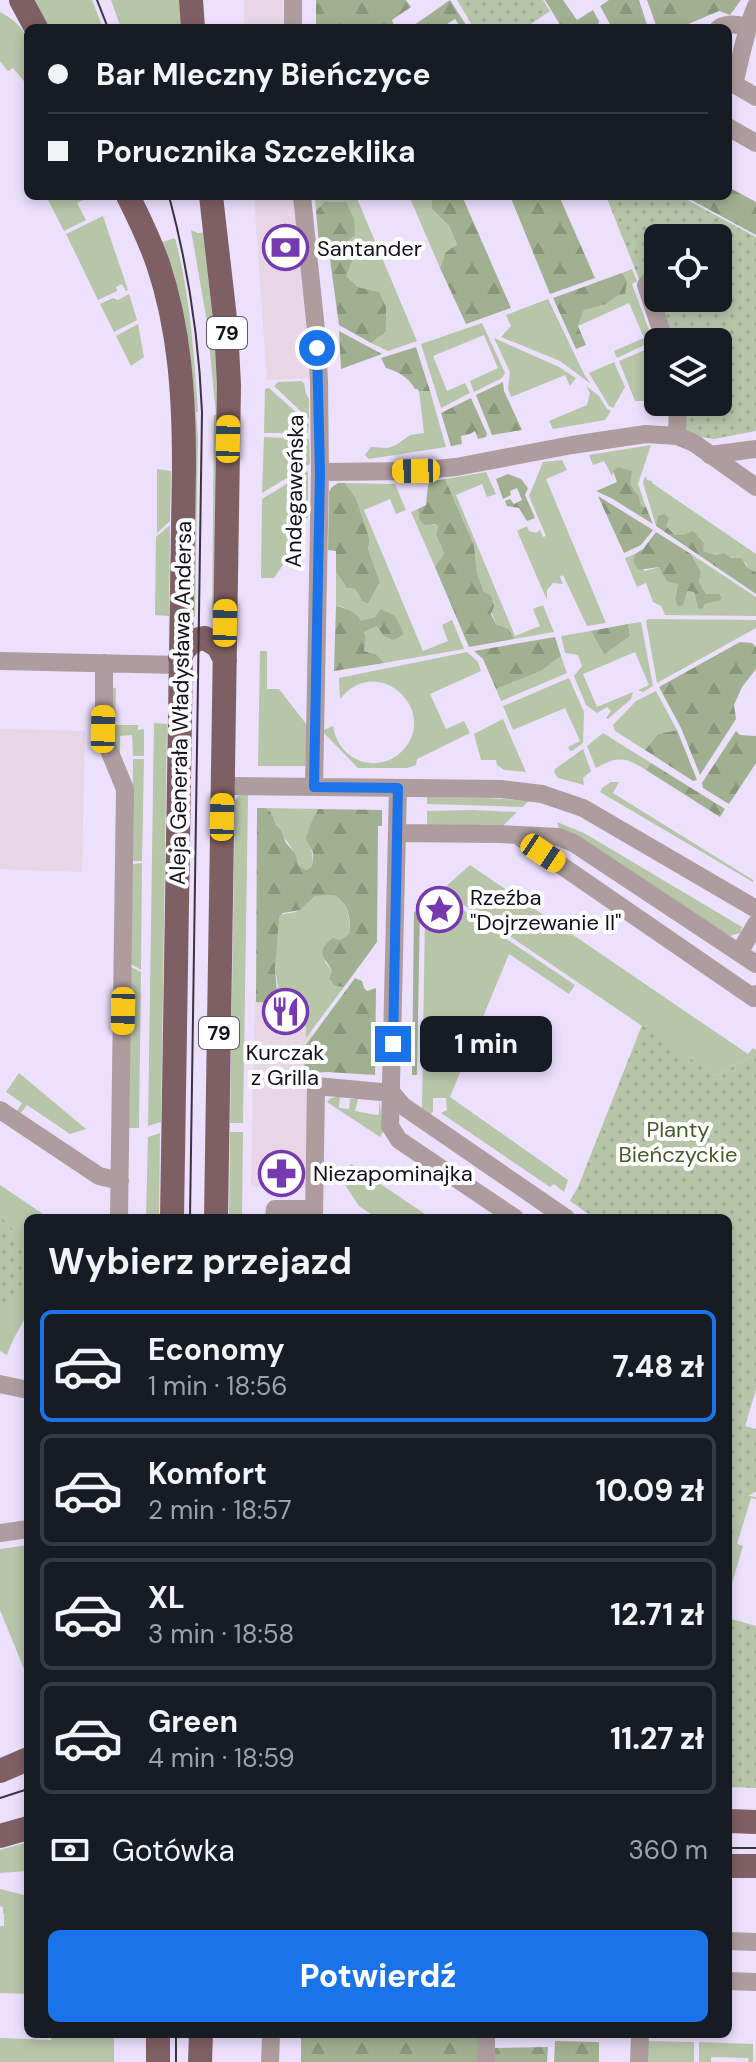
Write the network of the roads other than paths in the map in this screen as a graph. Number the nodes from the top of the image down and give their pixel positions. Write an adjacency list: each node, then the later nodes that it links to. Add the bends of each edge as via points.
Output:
1 (3, 0): 5 (street)
2 (21, 0): 6 (main road)
3 (293, 0): 7 (street)
4 (756, 6): 9 (street)
5 (33, 24)
6 (34, 24)
7 (293, 24)
8 (732, 24): 9 (street)
9 (746, 27): 10 (street)
10 (732, 81)
11 (732, 85): 12 (street)
12 (756, 97)
13 (732, 129): 14 (street)
14 (756, 143)
15 (130, 200): 26 (main road, Aleja Generała Władysława Andersa / 79, via 159,269 179,358 184,423)
16 (211, 200): 24 (main road, Aleja Generała Władysława Andersa / 79, via 228,355)
17 (302, 200): 22 (street, Andegaweńska, via 316,330)
18 (678, 416): 19 (street)
19 (677, 436): 21 (street); 22 (street, via 627,436 424,470)
20 (756, 449): 21 (street)
21 (710, 455): 23 (street)
22 (320, 472): 29 (street, Andegaweńska)
23 (756, 487)
24 (225, 660): 26 (main road, via 218,646 205,638 189,643); 28 (main road, Aleja Generała Władysława Andersa / 79)
25 (0, 661): 27 (street)
26 (180, 662): 27 (street); 34 (main road, Aleja Generała Władysława Andersa / 79)
27 (104, 663): 42 (street, via 104,738 125,789)
28 (223, 786): 29 (street); 33 (main road, Aleja Generała Władysława Andersa / 79)
29 (314, 787): 30 (street)
30 (398, 788): 31 (street); 35 (street, via 529,792 583,808)
31 (397, 833): 32 (street); 40 (street)
32 (517, 835): 37 (street, via 559,837 575,844); 39 (street, via 754,998)
33 (222, 848): 34 (main road, via 214,863 198,870); 46 (main road, Aleja Generała Władysława Andersa / 79)
34 (177, 850): 45 (main road, Aleja Generała Władysława Andersa / 79)
35 (756, 909)
36 (756, 924): 37 (street)
37 (739, 953): 38 (street)
38 (756, 964)
39 (756, 994)
40 (392, 1093): 43 (street, via 316,1086); 48 (street, via 390,1126 396,1137); 49 (street, via 403,1106)
41 (0, 1110): 42 (street, via 99,1176)
42 (120, 1181): 44 (street)
43 (314, 1213): 47 (street, via 275,1209)
44 (119, 1214)
45 (172, 1214)
46 (216, 1214)
47 (274, 1214)
48 (509, 1214)
49 (560, 1214)
50 (0, 1384): 51 (street)
51 (24, 1389)
52 (24, 1530): 53 (street)
53 (0, 1533)
54 (24, 1761): 55 (main road)
55 (0, 1771)
56 (732, 1821): 57 (main road)
57 (756, 1822)
58 (24, 1829): 59 (main road)
59 (0, 1836)
60 (732, 1866): 61 (main road)
61 (756, 1866)
62 (732, 1941): 63 (street)
63 (756, 1942)
64 (732, 1981): 65 (street)
65 (756, 1982)
66 (158, 2038): 71 (main road)
67 (201, 2038): 72 (main road)
68 (271, 2038): 73 (street)
69 (486, 2038): 74 (street)
70 (640, 2038): 75 (street)
71 (158, 2062)
72 (200, 2062)
73 (270, 2062)
74 (486, 2062)
75 (639, 2062)

